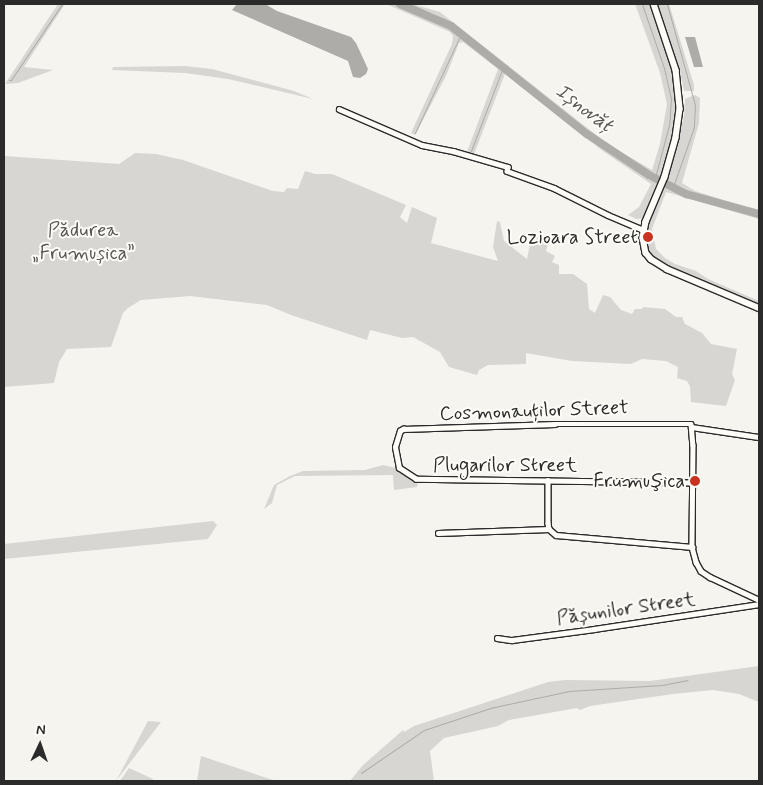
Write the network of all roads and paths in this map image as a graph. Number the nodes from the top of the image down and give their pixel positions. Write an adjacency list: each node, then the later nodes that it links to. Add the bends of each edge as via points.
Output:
1 (654, 4): 3 (street, via 676,70 679,122 664,177)
2 (339, 109): 3 (street, via 422,145 453,150 508,167 507,171 554,188)
3 (644, 230): 4 (street, via 646,253 657,264)
4 (759, 308)
5 (692, 426): 6 (street); 7 (street, Cosmonauților Street, via 555,424 403,430 397,438); 9 (street)
6 (759, 437)
7 (394, 452): 8 (street, Plugarilor Street, via 399,468 416,479)
8 (548, 480): 9 (street, Plugarilor Street); 10 (street)
9 (692, 482): 12 (street)
10 (549, 529): 11 (street); 12 (street, via 556,535)
11 (438, 533)
12 (692, 547): 13 (street, via 701,571)
13 (759, 602): 14 (street, Pășunilor Street, via 594,629 512,640)
14 (497, 638)

